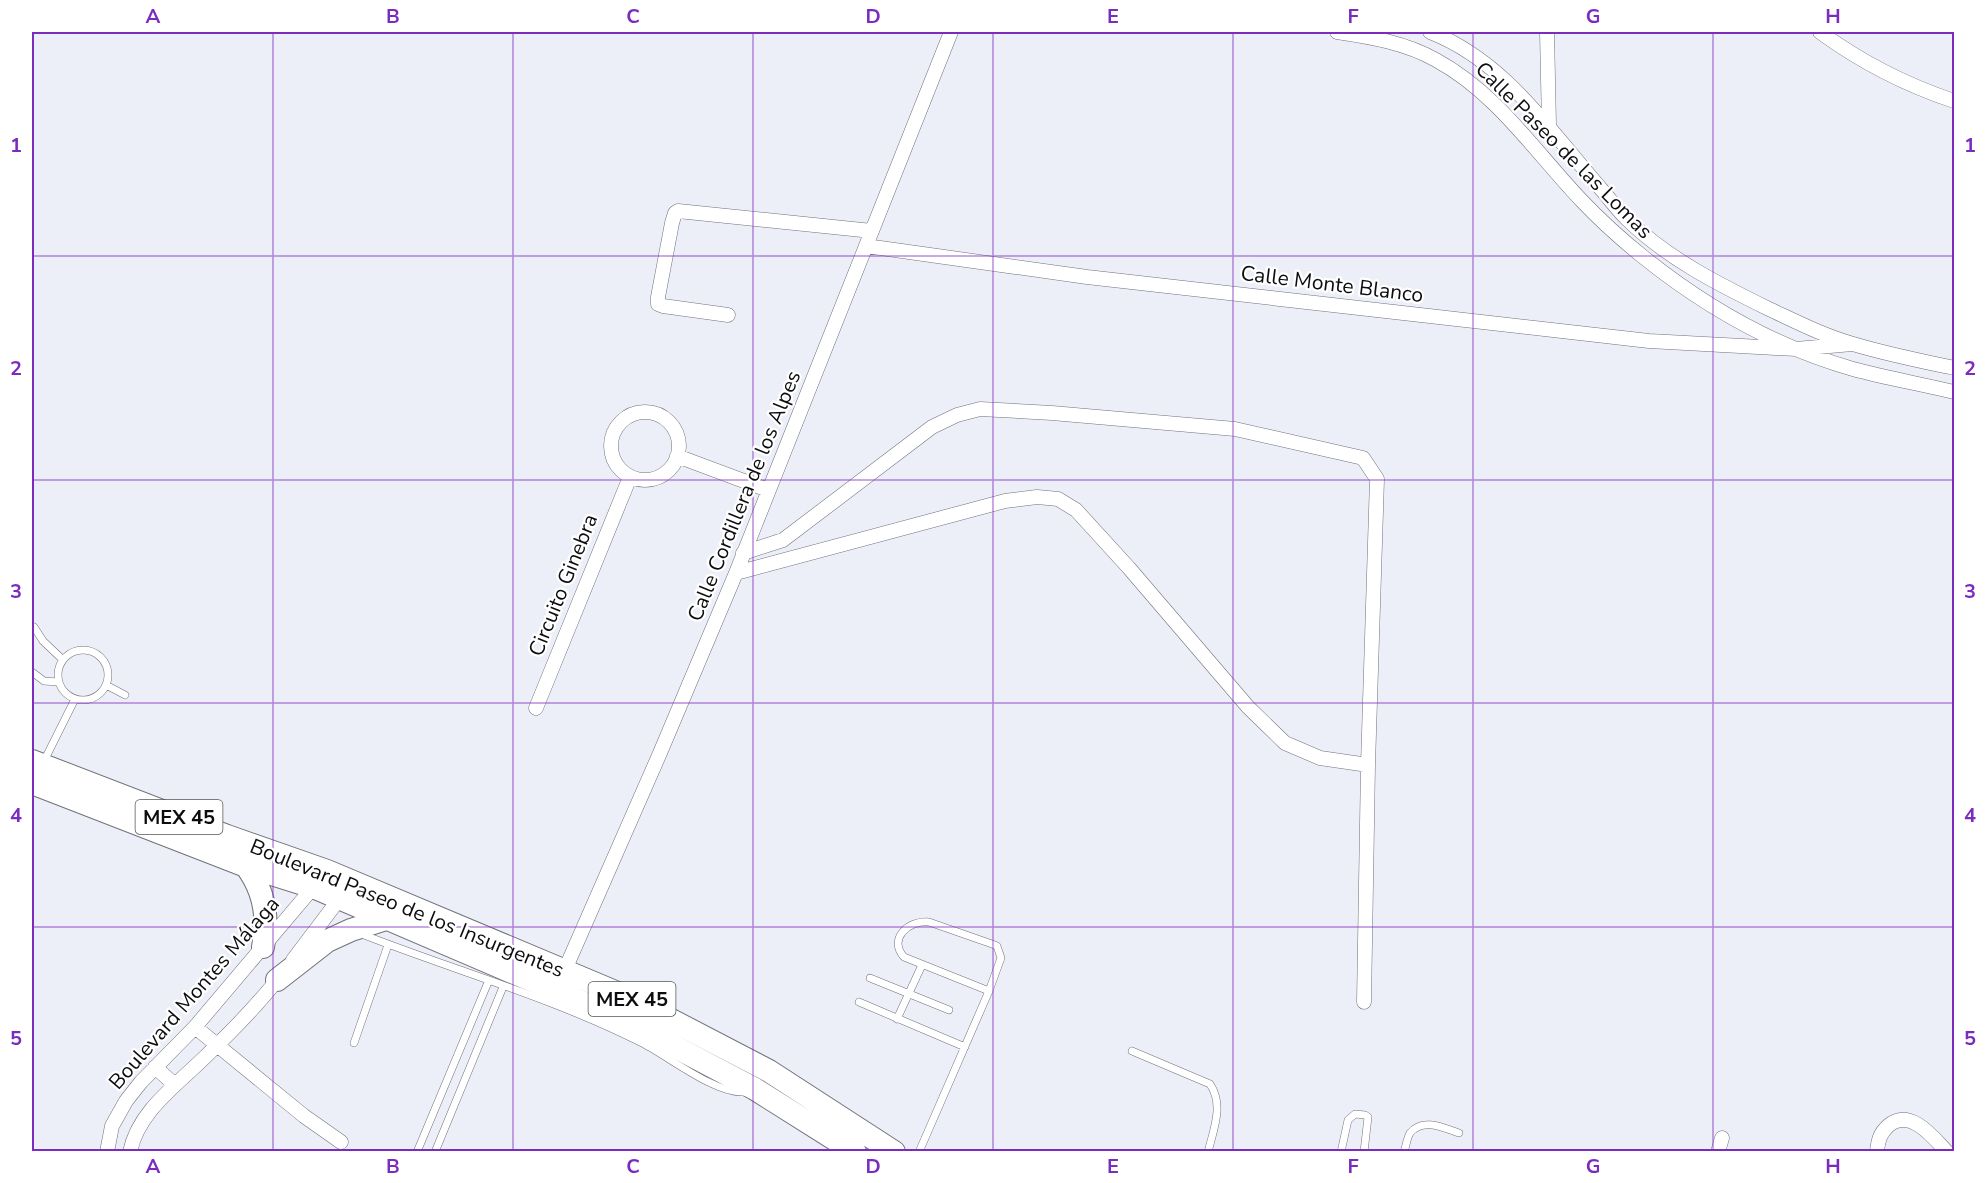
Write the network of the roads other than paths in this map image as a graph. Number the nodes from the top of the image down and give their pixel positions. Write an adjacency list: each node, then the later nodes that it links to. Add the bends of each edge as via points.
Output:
1 (951, 32): 8 (street, Calle Cordillera de los Alpes)
2 (1337, 32): 12 (street, Calle Paseo de las Lomas, via 1373,37 1413,50 1457,72 1506,116 1613,232 1644,258 1720,310)
3 (1430, 32): 7 (street, Calle Paseo de las Lomas, via 1466,49 1505,80)
4 (1547, 32): 7 (street)
5 (1820, 32): 6 (street, via 1894,78)
6 (1954, 101)
7 (1549, 126): 11 (street, Calle Paseo de las Lomas, via 1628,220 1656,243 1702,275 1804,326)
8 (872, 231): 9 (street, Calle Cordillera de los Alpes); 10 (street, via 678,211 672,223 658,303)
9 (866, 246): 12 (street, Calle Monte Blanco, via 1087,277 1500,326 1649,341); 17 (street, Calle Cordillera de los Alpes)
10 (728, 315)
11 (1852, 344): 12 (street); 13 (street, Calle Paseo de las Lomas)
12 (1796, 349): 14 (street, Calle Paseo de las Lomas, via 1852,368)
13 (1954, 368)
14 (1954, 392)
15 (677, 456): 16 (street, via 666,472 655,478); 16 (street, via 677,436 666,420 654,414 634,414 618,426 611,444 616,463); 17 (street)
16 (630, 477): 27 (street, Circuito Ginebra)
17 (768, 490): 18 (street, Calle Cordillera de los Alpes)
18 (744, 553): 19 (street, Calle Cordillera de los Alpes); 28 (street, via 783,540 932,427 980,409 1234,429 1363,458 1377,479)
19 (736, 573): 28 (street, via 989,505 1037,497 1058,500 1086,520 1248,707 1284,743 1320,758); 38 (street, Calle Cordillera de los Alpes)
20 (34, 627): 21 (lane)
21 (62, 659): 23 (lane, via 57,670); 24 (lane, via 72,651 96,653 108,673)
22 (32, 672): 23 (lane, via 44,681)
23 (58, 682): 26 (lane)
24 (106, 685): 25 (lane); 26 (lane, via 87,700)
25 (125, 695)
26 (75, 699): 29 (lane)
27 (536, 708)
28 (1368, 765): 46 (street)
29 (35, 770): 30 (main road, Boulevard Paseo de los Insurgentes / MEX 45); 31 (main road, Boulevard Paseo de los Insurgentes / MEX 45, via 100,786 227,836)
30 (246, 866): 31 (main road, Boulevard Paseo de los Insurgentes / MEX 45); 36 (main road, via 263,898)
31 (320, 879): 32 (main road, Boulevard Paseo de los Insurgentes / MEX 45); 33 (main road, via 342,868 358,869 381,880); 36 (street, Boulevard Montes Málaga)
32 (346, 890): 33 (main road, Boulevard Paseo de los Insurgentes / MEX 45); 40 (street)
33 (396, 911): 34 (main road); 38 (main road, Boulevard Paseo de los Insurgentes / MEX 45); 56 (main road, Boulevard Paseo de los Insurgentes / MEX 45, via 624,1020)
34 (351, 930): 35 (lane); 40 (main road, via 318,946)
35 (388, 945): 41 (lane); 50 (lane)
36 (263, 947): 49 (street, Boulevard Montes Málaga)
37 (922, 965): 43 (lane); 43 (lane, via 899,952 900,938 914,922 929,922 992,944 997,946 1001,958); 44 (lane)
38 (564, 972): 64 (main road, Boulevard Paseo de los Insurgentes / MEX 45, via 627,997 711,1039)
39 (870, 978): 44 (lane)
40 (277, 980): 51 (street)
41 (489, 980): 42 (lane); 61 (lane)
42 (503, 987): 56 (lane, via 589,1018 643,1043 727,1091); 62 (lane)
43 (989, 991): 52 (lane)
44 (908, 993): 47 (lane); 48 (lane)
45 (859, 1002): 48 (lane)
46 (1364, 1002)
47 (949, 1010)
48 (897, 1018): 52 (lane)
49 (195, 1028): 51 (street); 54 (street, Boulevard Montes Málaga)
50 (354, 1043)
51 (216, 1046): 55 (street); 58 (street)
52 (965, 1047): 65 (lane)
53 (1132, 1051): 66 (lane, via 1210,1084 1217,1095 1218,1112)
54 (155, 1067): 55 (street); 59 (street, Boulevard Montes Málaga, via 126,1101 112,1126)
55 (175, 1085): 60 (street, via 141,1123)
56 (755, 1089): 63 (main road, Boulevard Paseo de los Insurgentes / MEX 45)
57 (1459, 1133): 69 (lane, via 1432,1124 1421,1125 1410,1134)
58 (341, 1142)
59 (107, 1152)
60 (130, 1152)
61 (417, 1152)
62 (435, 1152)
63 (855, 1152)
64 (894, 1152)
65 (919, 1152)
66 (1208, 1152)
67 (1341, 1152): 68 (lane, via 1348,1120 1354,1114 1368,1117)
68 (1364, 1152)
69 (1404, 1152)
70 (1878, 1152): 71 (street, via 1884,1131 1891,1123 1903,1119 1927,1130)
71 (1947, 1152)

